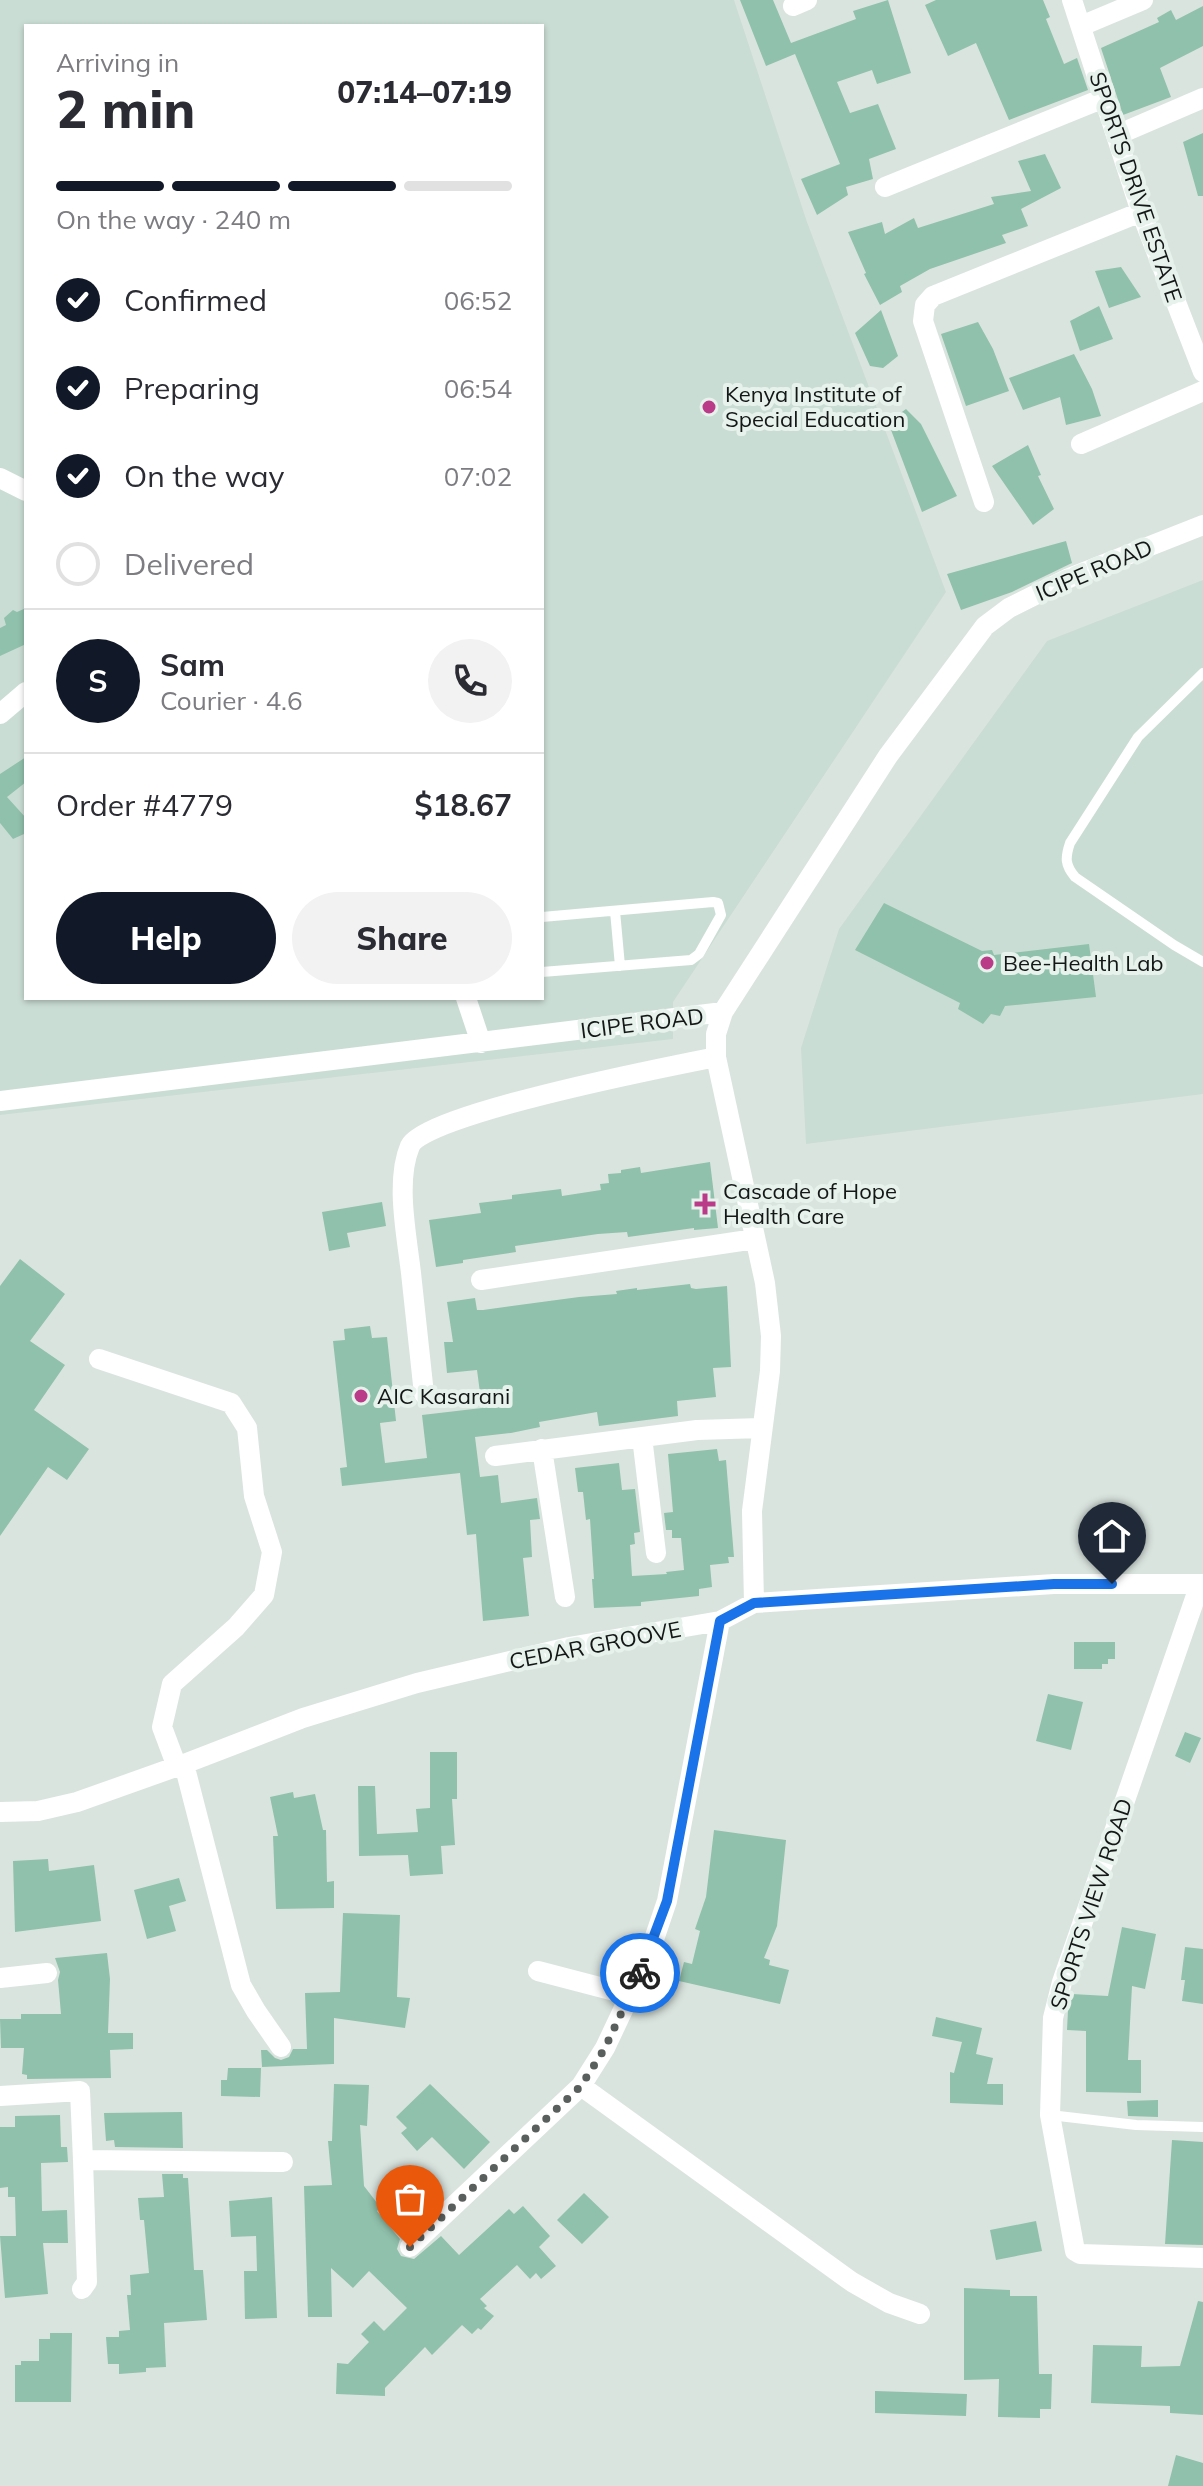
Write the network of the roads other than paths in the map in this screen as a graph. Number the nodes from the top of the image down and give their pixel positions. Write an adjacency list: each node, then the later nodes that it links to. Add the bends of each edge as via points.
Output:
1 (1072, 0): 3 (street, SPORTS DRIVE ESTATE)
2 (1143, 0): 3 (street)
3 (1081, 26): 4 (street, SPORTS DRIVE ESTATE)
4 (1104, 98): 6 (street, SPORTS DRIVE ESTATE); 7 (street)
5 (1203, 98): 6 (street)
6 (1117, 135): 8 (street, SPORTS DRIVE ESTATE)
7 (885, 187)
8 (1141, 212): 9 (street, SPORTS DRIVE ESTATE); 14 (street, via 933,296 925,305 923,321)
9 (1203, 372)
10 (1203, 391): 11 (street)
11 (1081, 444)
12 (0, 478): 13 (street)
13 (24, 490)
14 (984, 502)
15 (1203, 525): 25 (street, ICIPE ROAD, via 1069,578 985,626 888,756)
16 (1203, 673): 21 (lane, via 1138,737 1065,856 1075,877)
17 (24, 694): 18 (street)
18 (0, 714)
19 (615, 911): 20 (lane); 22 (lane); 22 (lane, via 713,902 721,915 695,959)
20 (544, 917)
21 (1203, 962)
22 (620, 966): 23 (lane)
23 (544, 972)
24 (467, 1000): 26 (street)
25 (723, 1012): 26 (street, ICIPE ROAD); 27 (street)
26 (481, 1043): 28 (street, ICIPE ROAD)
27 (716, 1057): 29 (street); 32 (street, via 462,1117 411,1143 403,1178 405,1222)
28 (0, 1101)
29 (755, 1239): 30 (street); 33 (street, via 771,1336)
30 (481, 1280)
31 (99, 1359): 42 (street, via 231,1403 247,1428 254,1496 272,1552 264,1595 172,1684 162,1727)
32 (424, 1394)
33 (761, 1428): 34 (street); 40 (street, via 752,1511)
34 (642, 1437): 35 (street); 37 (street)
35 (542, 1449): 36 (street); 39 (street)
36 (495, 1456)
37 (656, 1553)
38 (1202, 1584): 40 (street, via 1054,1584); 51 (street, SPORTS VIEW ROAD, via 1056,2001)
39 (565, 1597)
40 (754, 1603): 41 (street, CEDAR GROOVE)
41 (720, 1621): 42 (street, CEDAR GROOVE, via 569,1647 417,1683 303,1718); 47 (street, via 667,1901)
42 (181, 1766): 43 (street, CEDAR GROOVE, via 64,1806); 48 (street, via 241,1985)
43 (0, 1812)
44 (538, 1971): 47 (street)
45 (47, 1973): 46 (street)
46 (0, 1978)
47 (630, 1995): 49 (street)
48 (281, 2047)
49 (581, 2086): 55 (street); 58 (street, via 852,2282)
50 (0, 2096): 53 (street, via 80,2091)
51 (1050, 2115): 52 (lane); 56 (street, SPORTS VIEW ROAD, via 1075,2251)
52 (1203, 2127)
53 (83, 2160): 54 (street); 57 (street, via 87,2282)
54 (283, 2162)
55 (410, 2247)
56 (1203, 2258)
57 (82, 2289)
58 (920, 2314)

